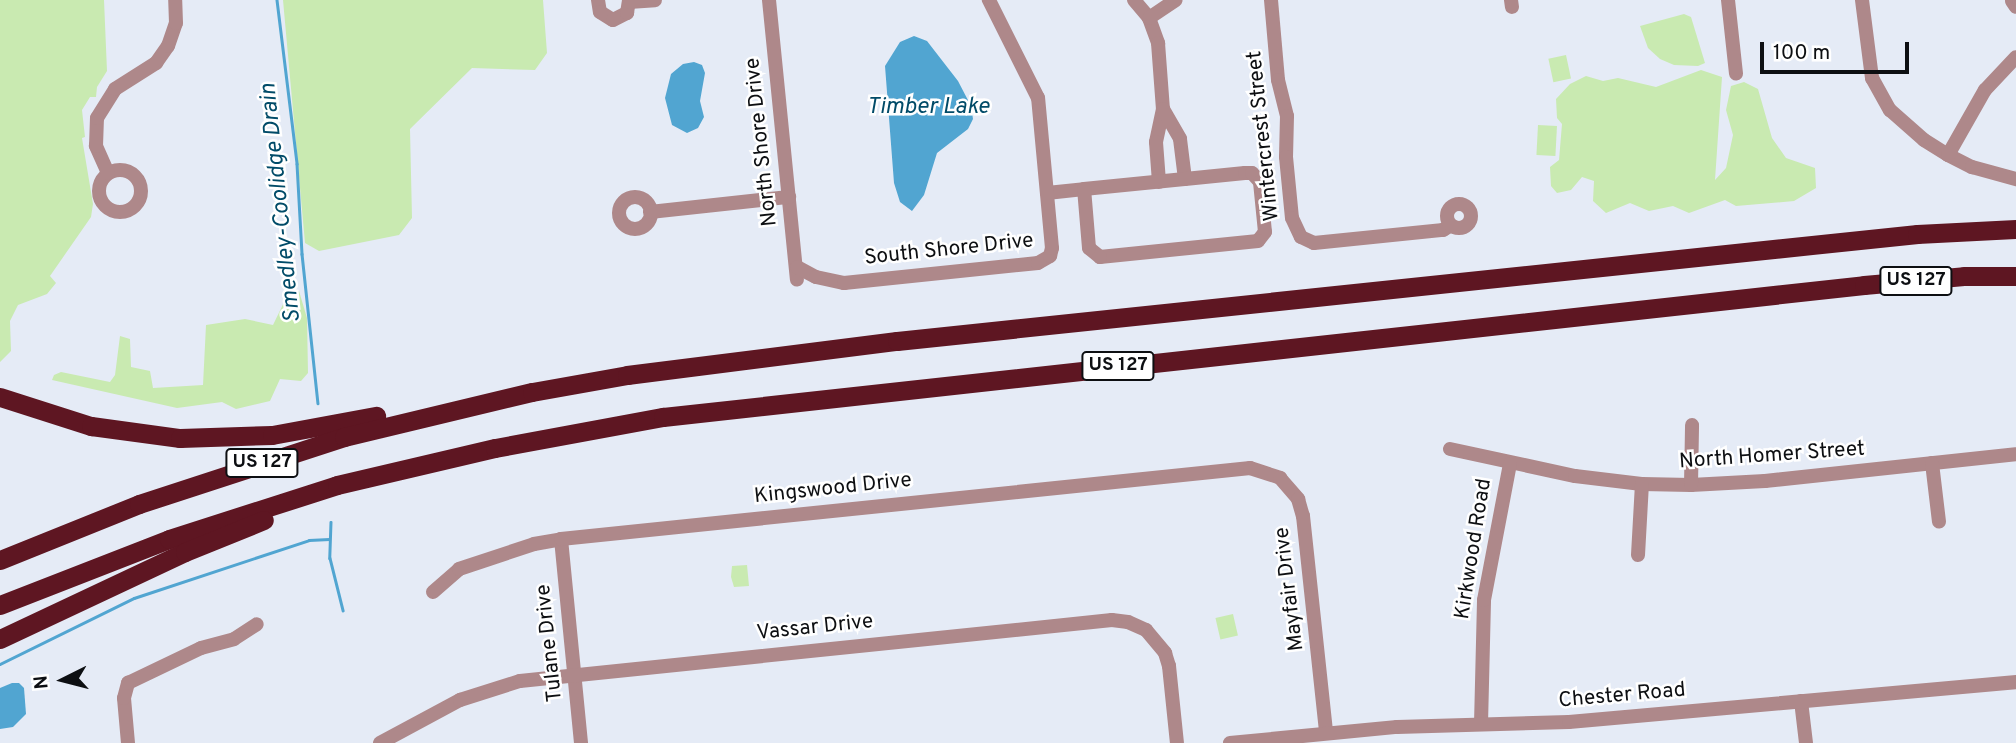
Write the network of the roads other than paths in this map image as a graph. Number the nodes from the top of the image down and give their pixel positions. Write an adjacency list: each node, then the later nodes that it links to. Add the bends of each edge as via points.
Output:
1 (175, 0): 21 (street, via 176,23 168,46 156,63 115,89 97,118 96,146)
2 (598, 0): 11 (street, via 600,12 613,20 623,17)
3 (655, 0): 11 (street)
4 (769, 0): 27 (street, North Shore Drive)
5 (989, 0): 26 (street, South Shore Drive, via 1035,88)
6 (1134, 0): 14 (street)
7 (1176, 0): 14 (street)
8 (1271, 0): 29 (street, Wintercrest Street, via 1278,79 1287,116 1292,218 1301,237 1314,243 1443,230)
9 (1728, 0): 16 (street)
10 (1862, 0): 20 (street, via 1871,78 1882,101 1909,128)
11 (629, 1)
12 (2012, 1): 13 (street)
13 (2016, 7)
14 (1149, 18): 17 (street, via 1158,43)
15 (2016, 57): 20 (street, via 1985,90)
16 (1736, 74)
17 (1163, 109): 18 (street); 19 (street)
18 (1178, 131): 19 (street, via 1166,125); 22 (street)
19 (1156, 132): 24 (street)
20 (1948, 155): 23 (street)
21 (108, 173)
22 (1185, 179): 24 (street); 25 (street, via 1255,174 1260,182 1265,232 1258,241 1100,257 1089,248)
23 (2016, 179)
24 (1159, 182): 25 (street)
25 (1084, 189): 26 (street)
26 (1047, 193): 31 (street, South Shore Drive, via 1052,248 1041,262 844,283)
27 (789, 197): 28 (street); 31 (street, North Shore Drive)
28 (650, 212)
29 (1451, 225)
30 (2016, 229): 33 (highway, US 127, via 1917,234 883,343 685,366)
31 (797, 274)
32 (2016, 276): 38 (highway, US 127, via 1852,286 770,404 578,431)
33 (532, 392): 34 (highway, via 457,400 283,434 216,439 103,428); 47 (highway, US 127, via 286,455 139,504)
34 (0, 397)
35 (1692, 425): 43 (street)
36 (1450, 449): 40 (street, North Homer Street)
37 (2016, 454): 39 (street, North Homer Street)
38 (425, 463): 49 (highway, US 127, via 217,522); 51 (highway, via 215,539)
39 (1932, 463): 43 (street, North Homer Street); 44 (street)
40 (1510, 464): 42 (street, North Homer Street); 55 (street, Kirkwood Road, via 1484,600)
41 (1250, 468): 45 (street, Kingswood Drive); 56 (street, Mayfair Drive, via 1280,478 1298,499 1303,516)
42 (1642, 484): 43 (street, North Homer Street); 46 (street)
43 (1691, 485)
44 (1939, 522)
45 (561, 539): 48 (street, Kingswood Drive, via 459,569); 52 (street, Tulane Drive)
46 (1638, 555)
47 (0, 559)
48 (433, 592)
49 (0, 605)
50 (257, 624): 57 (street, via 234,639 201,648 128,683 124,698)
51 (0, 639)
52 (574, 674): 58 (street, Vassar Drive, via 489,689); 59 (street, Tulane Drive); 60 (street, Vassar Drive, via 1112,620 1146,630 1165,653)
53 (2016, 681): 54 (street, Chester Road)
54 (1801, 701): 55 (street, Chester Road, via 1569,722); 62 (street)
55 (1481, 724): 56 (street, Chester Road)
56 (1326, 733): 61 (street, Chester Road)
57 (128, 743)
58 (380, 743)
59 (581, 743)
60 (1177, 743)
61 (1230, 743)
62 (1806, 743)

